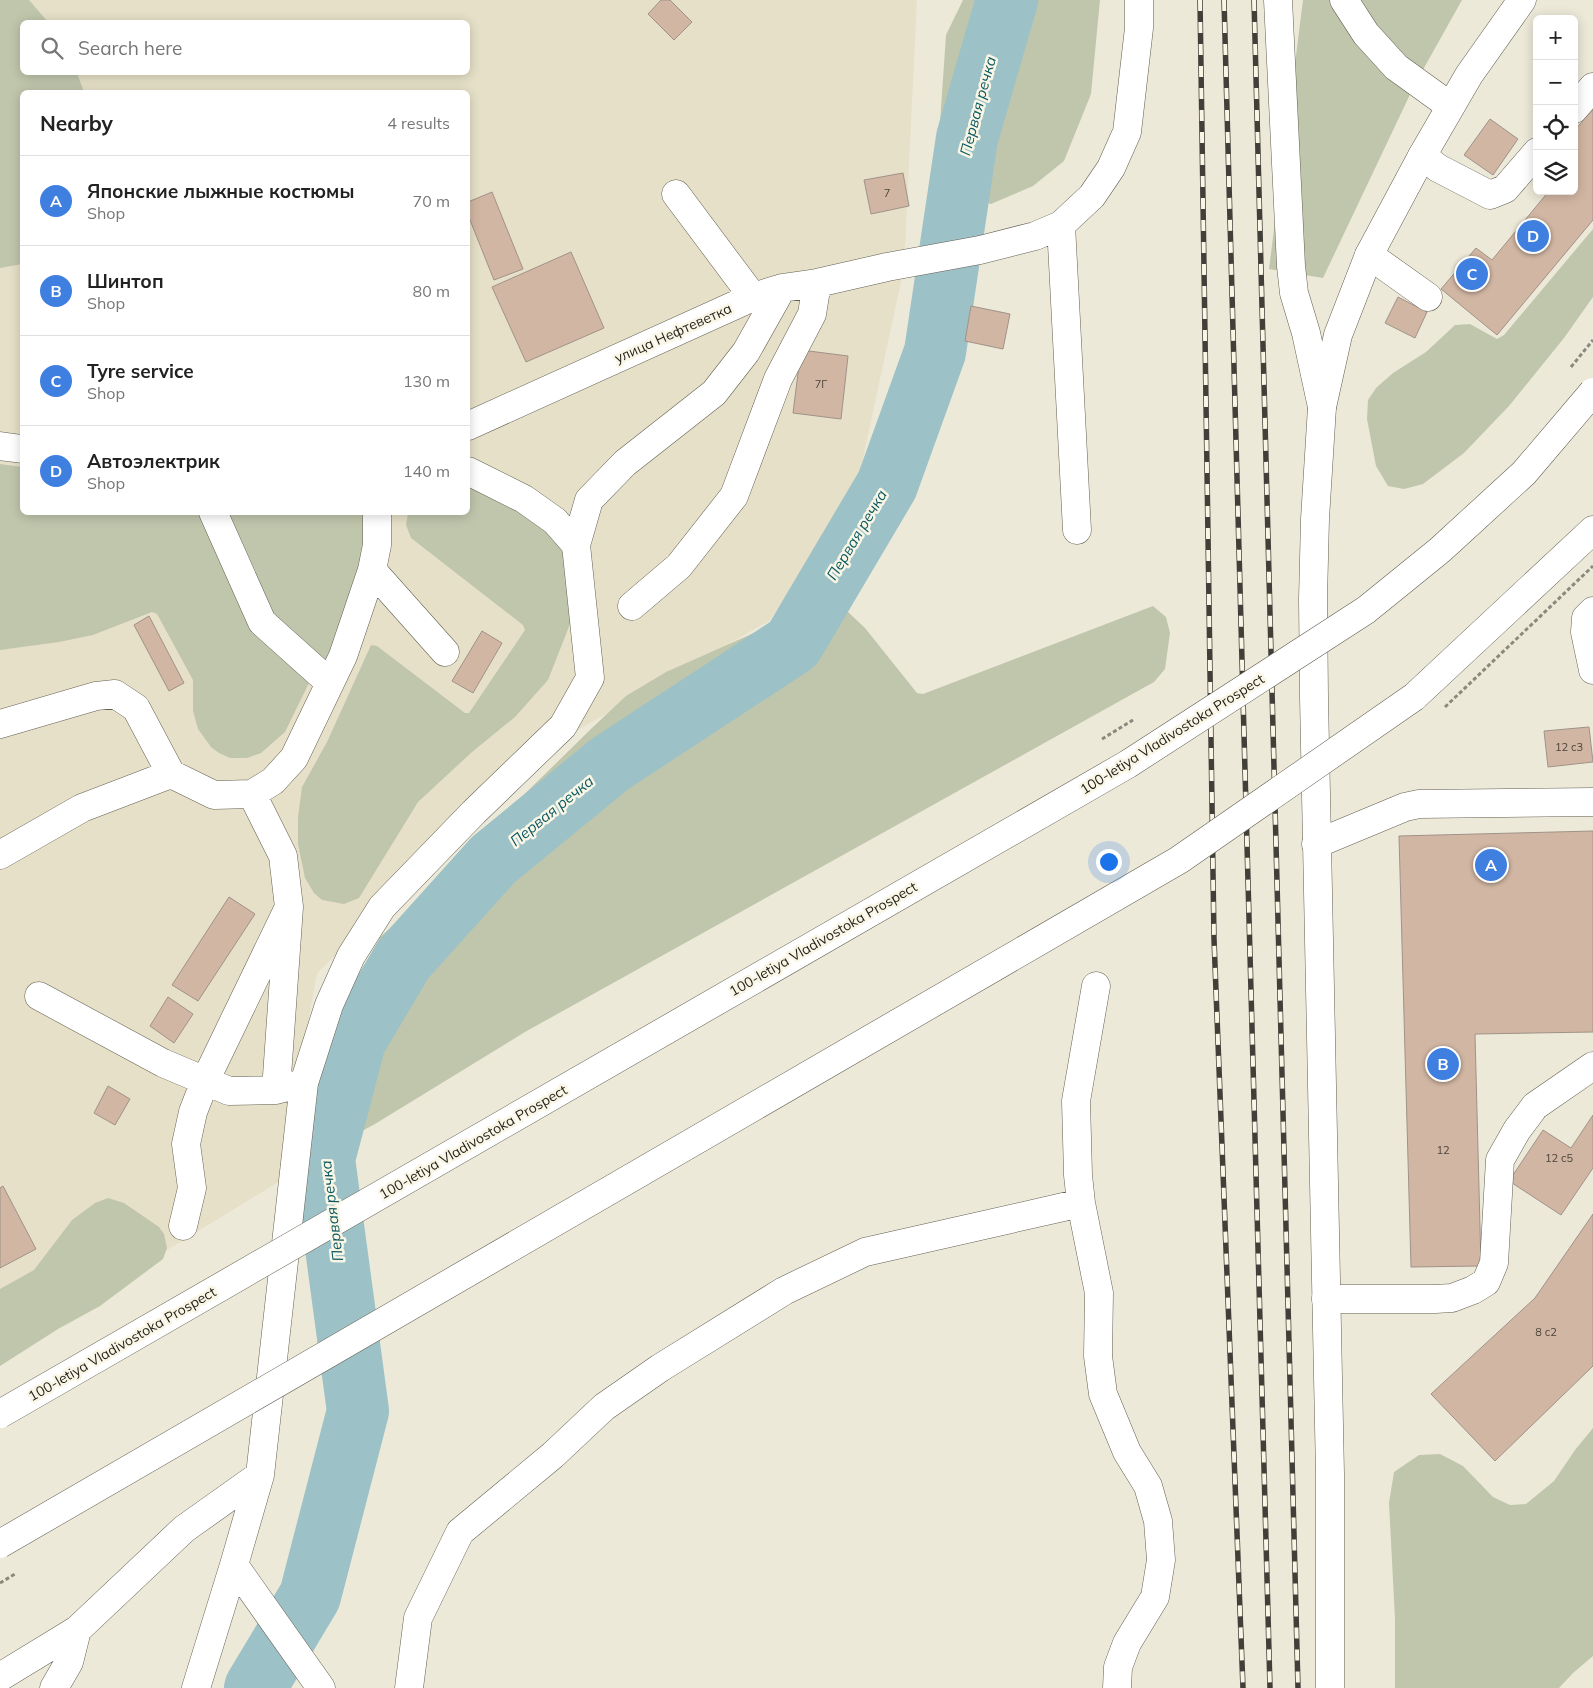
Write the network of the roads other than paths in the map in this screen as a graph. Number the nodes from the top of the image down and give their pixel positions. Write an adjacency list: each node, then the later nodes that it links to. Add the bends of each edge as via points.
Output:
1 (1139, 0): 11 (main road, via 1140,28 1127,132 1111,168 1092,196)
2 (1278, 0): 18 (main road, via 1293,284)
3 (1344, 0): 7 (main road, via 1366,34 1396,67)
4 (1522, 0): 7 (main road)
5 (1593, 87): 6 (main road)
6 (1577, 105)
7 (1450, 106): 8 (main road)
8 (1422, 156): 9 (main road, via 1490,195 1505,189); 12 (main road)
9 (1533, 157)
10 (676, 194): 15 (main road)
11 (1062, 225): 13 (main road, улица Нефтеветка, via 1035,236 980,250); 25 (main road)
12 (1369, 255): 16 (main road); 18 (main road, via 1338,336)
13 (817, 283): 14 (main road, улица Нефтеветка); 29 (main road, via 812,314 778,379 734,496 679,566)
14 (782, 288): 15 (main road, улица Нефтеветка); 27 (main road, via 746,352 714,393 625,463 589,500)
15 (752, 297): 19 (main road, улица Нефтеветка)
16 (1428, 297)
17 (1593, 392): 50 (main road, 100-letiya Vladivostoka Prospect, bridge, via 1524,472 1440,550 1366,610 1136,758)
18 (1322, 407): 38 (main road, via 1313,599)
19 (470, 425)
20 (0, 446): 21 (main road)
21 (20, 449)
22 (470, 472): 27 (main road, via 524,499 555,521)
23 (215, 515): 33 (main road, via 262,622)
24 (377, 515): 28 (main road, via 377,545)
25 (1077, 530)
26 (1593, 530): 52 (main road, bridge, via 1414,697 1178,860)
27 (576, 545): 45 (main road, via 590,678 564,726 382,907 351,956 329,1005)
28 (372, 570): 31 (main road); 33 (main road, via 343,656)
29 (632, 606)
30 (1593, 611): 32 (main road, via 1586,618 1585,632)
31 (445, 652)
32 (1593, 670)
33 (330, 684): 36 (main road, via 294,758 273,781)
34 (0, 724): 35 (main road, via 96,696 115,694 136,708)
35 (171, 774): 36 (main road, via 214,795); 39 (main road, via 82,808)
36 (252, 794): 40 (main road, via 283,856)
37 (1593, 802): 38 (main road, via 1418,804)
38 (1316, 844): 49 (main road)
39 (0, 855)
40 (288, 907): 44 (main road); 46 (main road)
41 (1096, 986): 47 (main road, via 1076,1101)
42 (39, 996): 44 (main road, via 163,1063)
43 (1593, 1066): 49 (main road, via 1535,1106 1500,1160 1494,1263 1486,1282 1473,1290 1443,1299)
44 (205, 1081): 46 (main road, via 229,1091); 48 (main road, via 193,1112 186,1144 192,1188)
45 (304, 1083): 46 (main road); 51 (main road)
46 (276, 1090)
47 (1081, 1203): 59 (main road, via 865,1252 784,1291 604,1407 553,1455 460,1532 418,1618); 60 (main road, via 1099,1293 1098,1356 1102,1394 1127,1452 1148,1486 1158,1521 1161,1560 1155,1597 1127,1643 1118,1667)
48 (183, 1226)
49 (1326, 1299): 61 (main road)
50 (0, 1414)
51 (260, 1475): 53 (main road); 54 (main road, via 184,1529)
52 (0, 1544)
53 (234, 1565): 57 (main road); 58 (main road)
54 (77, 1630): 55 (main road); 56 (main road, via 69,1662)
55 (0, 1677)
56 (54, 1688)
57 (196, 1688)
58 (321, 1688)
59 (409, 1688)
60 (1117, 1688)
61 (1330, 1688)

